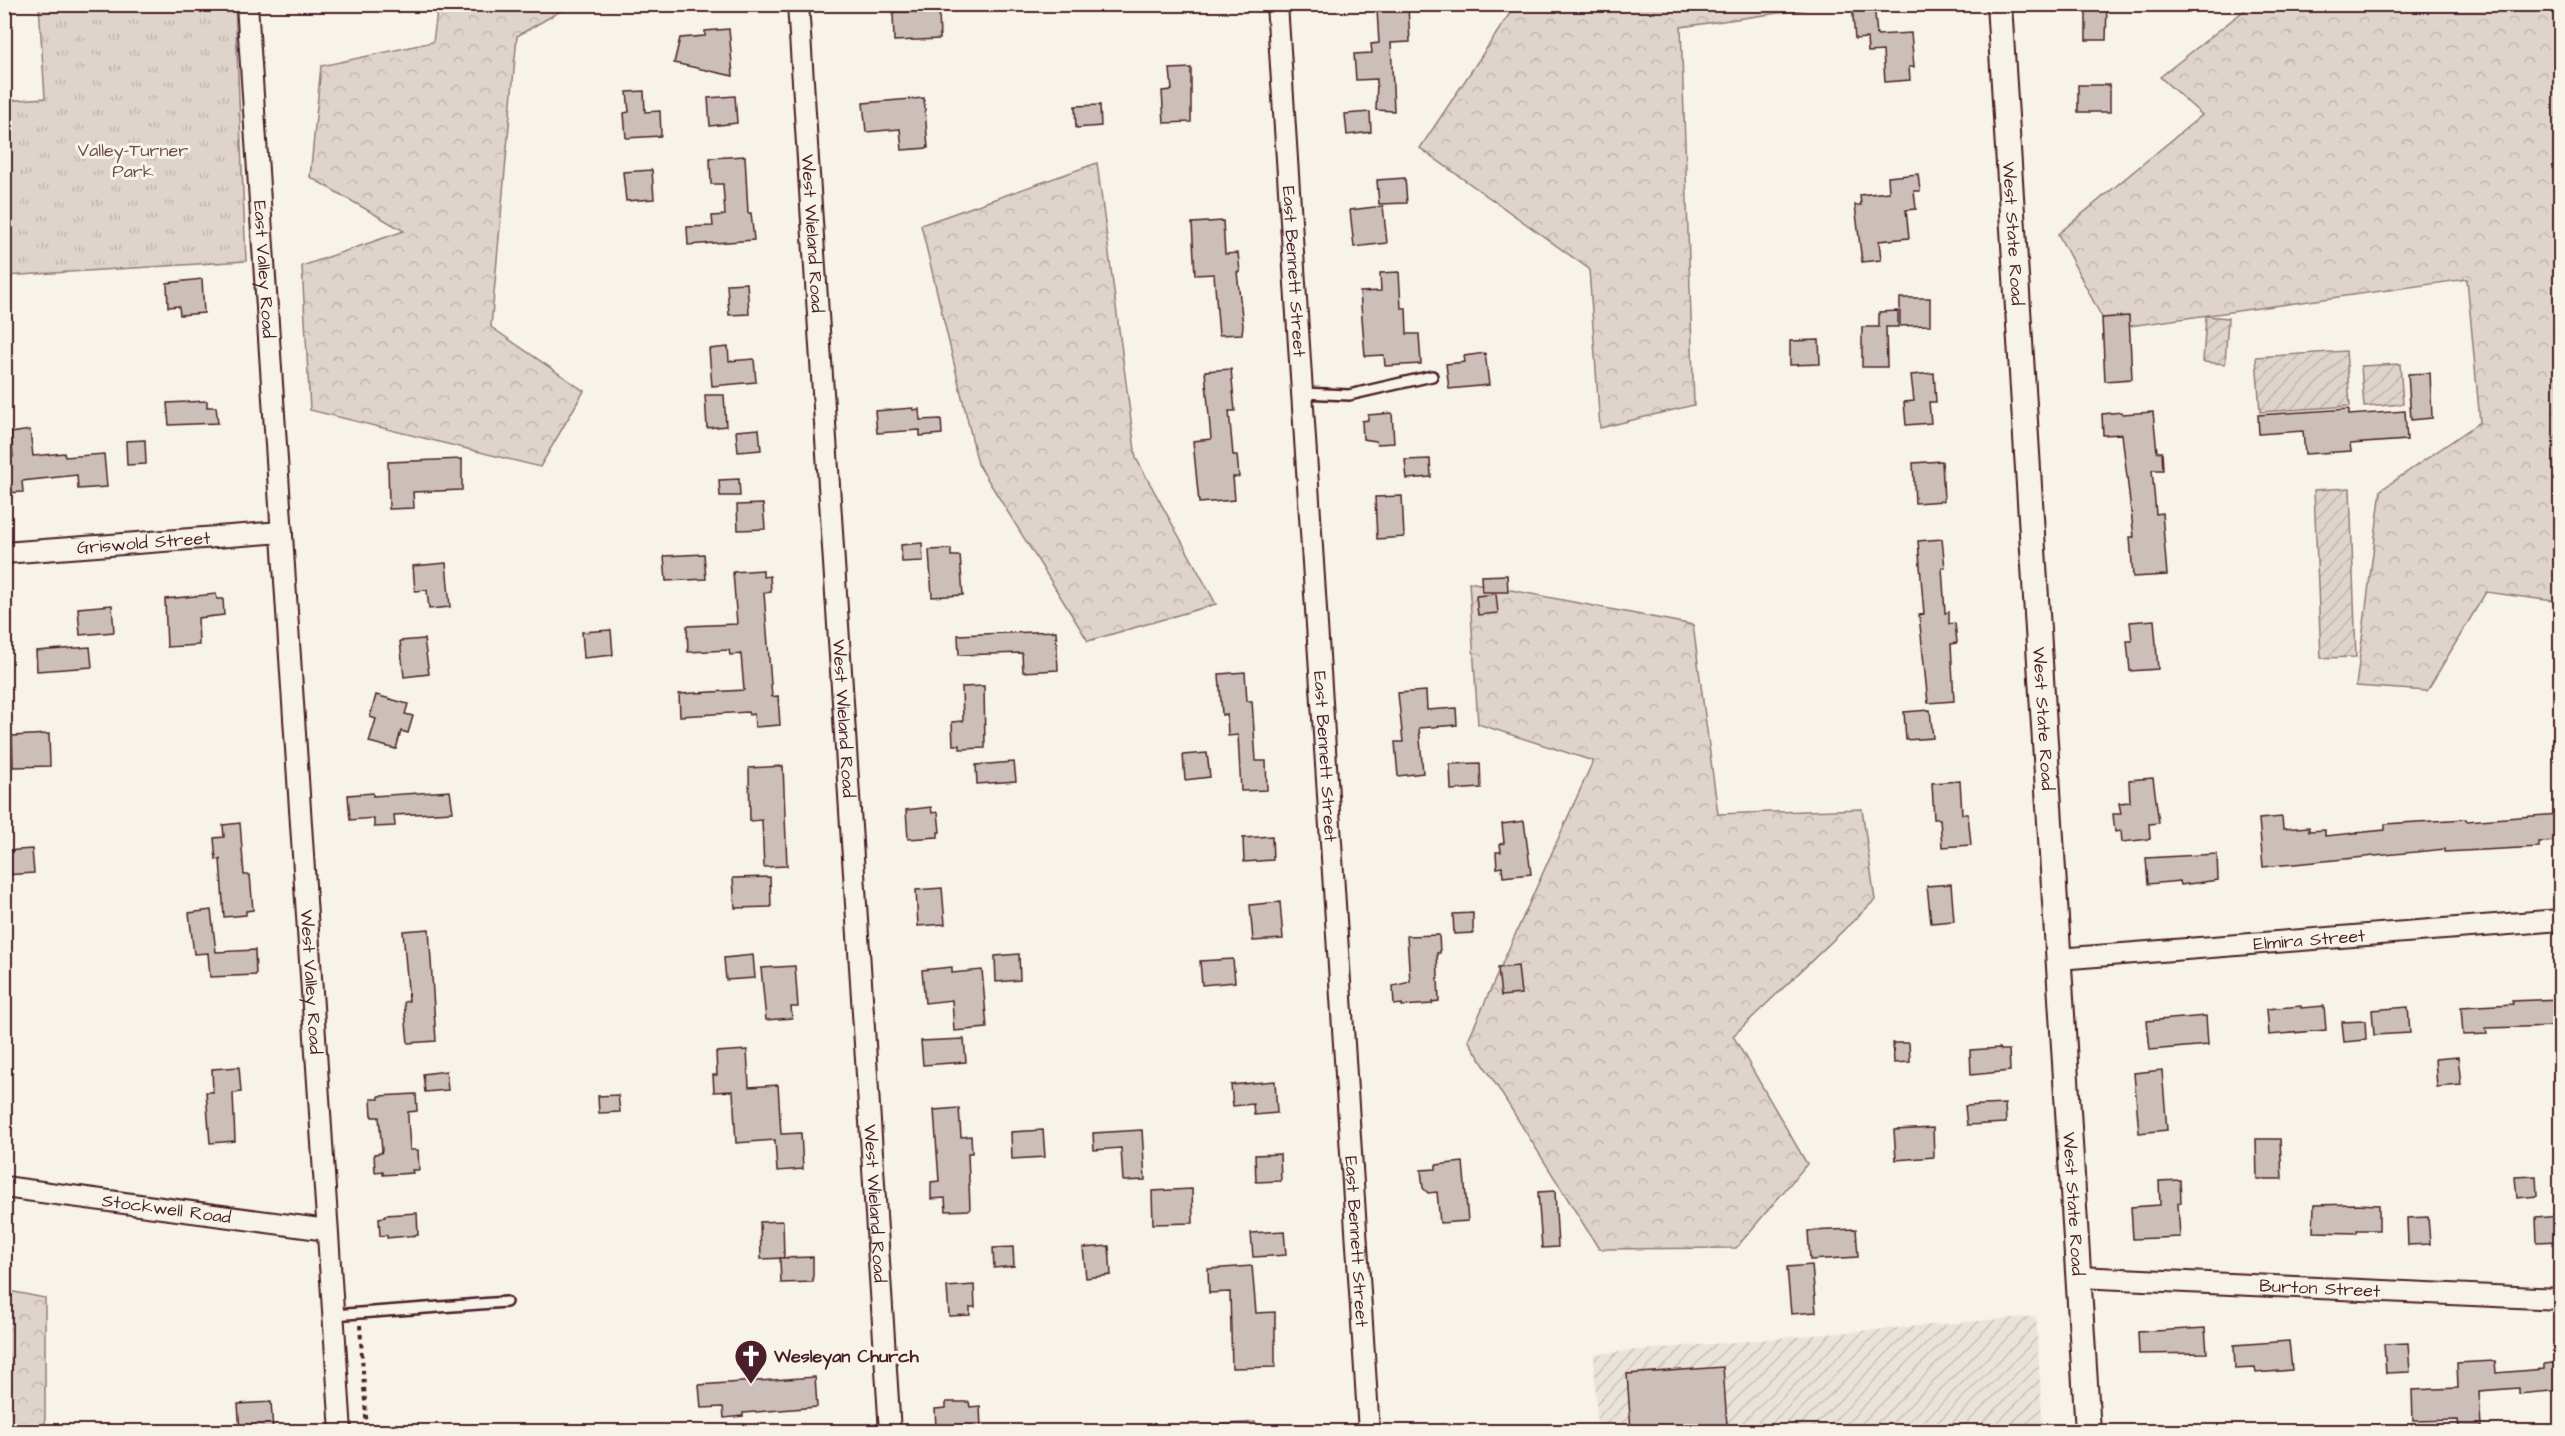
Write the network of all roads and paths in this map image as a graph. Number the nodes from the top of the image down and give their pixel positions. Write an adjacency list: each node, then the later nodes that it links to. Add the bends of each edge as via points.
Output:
1 (247, 4): 7 (street, East Valley Road)
2 (798, 4): 20 (street, West Wieland Road)
3 (1277, 4): 6 (street, East Bennett Street)
4 (1999, 4): 10 (street, West State Road)
5 (1432, 376): 6 (lane, via 1349,395)
6 (1302, 393): 21 (street, East Bennett Street)
7 (282, 532): 8 (street, Griswold Street); 12 (street, West Valley Road)
8 (4, 553)
9 (2560, 920): 10 (street, Elmira Street)
10 (2058, 959): 13 (street, West State Road)
11 (4, 1187): 12 (street, Stockwell Road)
12 (327, 1230): 17 (street, West Valley Road)
13 (2078, 1277): 14 (street, Burton Street); 22 (street, West State Road)
14 (2560, 1299)
15 (506, 1302): 16 (lane)
16 (359, 1313): 17 (lane); 19 (path)
17 (333, 1315): 18 (street, West Valley Road)
18 (341, 1431)
19 (367, 1431)
20 (890, 1431)
21 (1369, 1431)
22 (2088, 1431)

